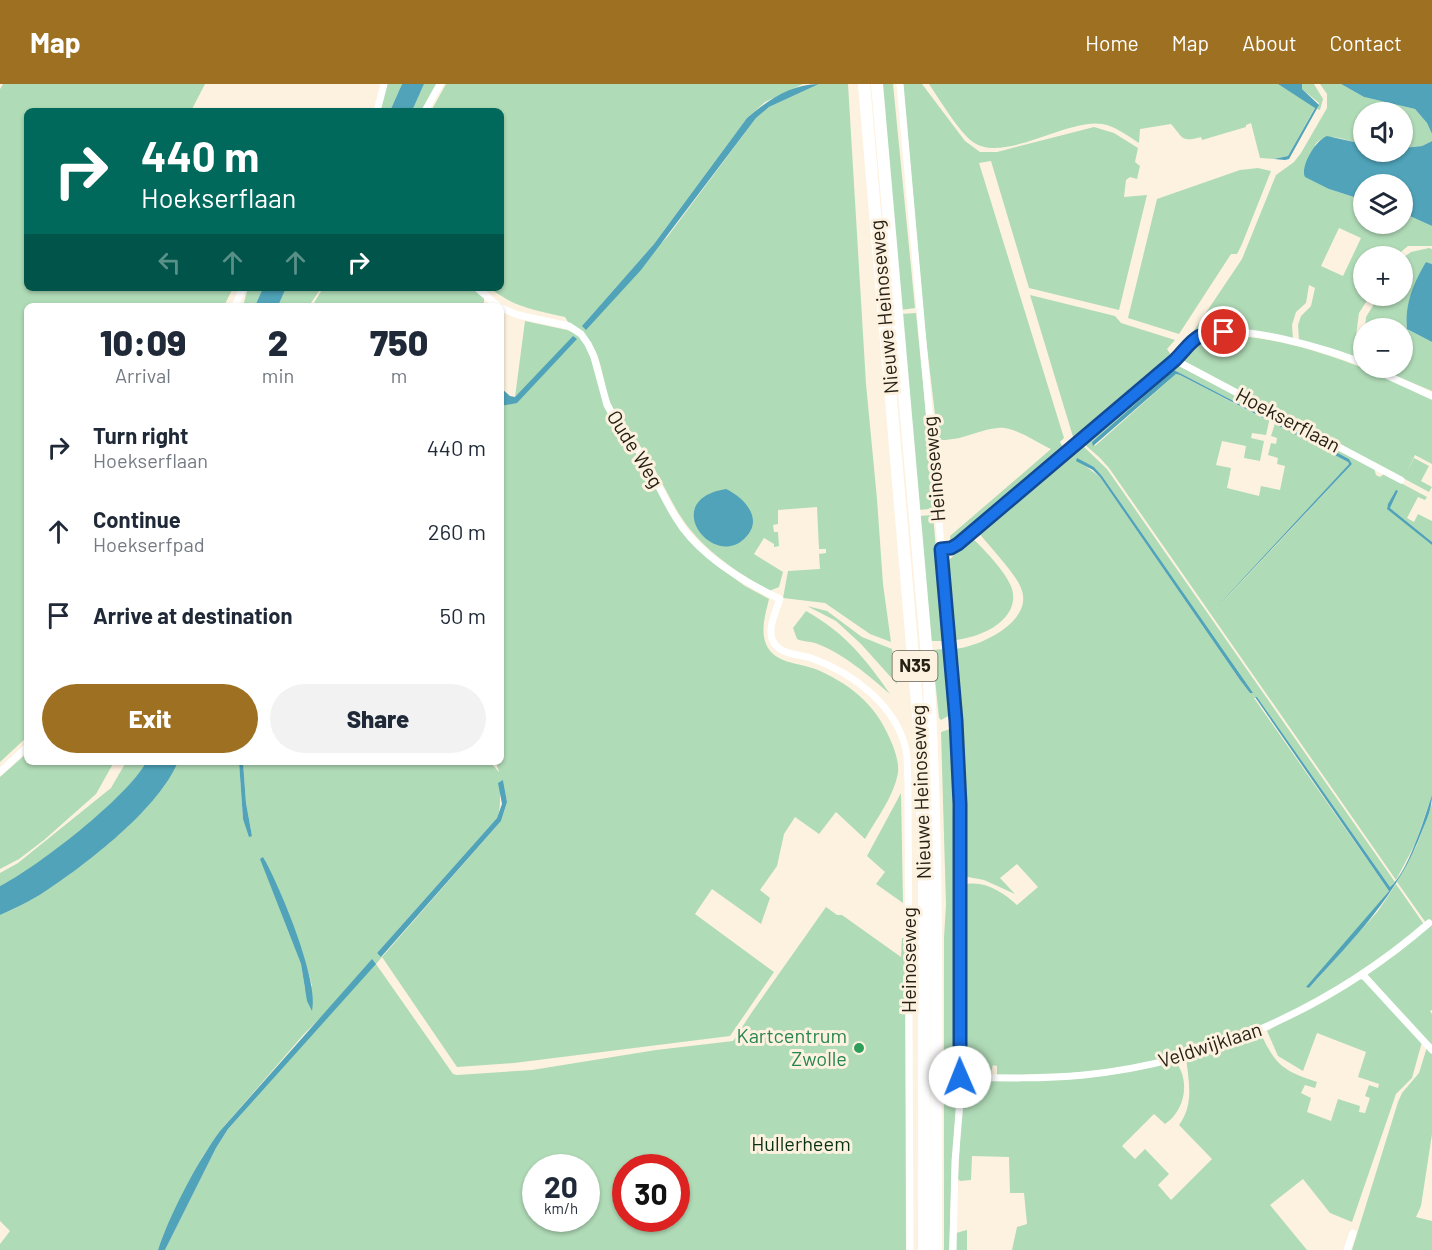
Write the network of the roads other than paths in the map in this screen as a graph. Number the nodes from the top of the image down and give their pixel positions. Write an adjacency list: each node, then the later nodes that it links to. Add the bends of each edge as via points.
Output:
1 (384, 84): 6 (street)
2 (440, 84): 7 (street)
3 (864, 84): 26 (highway, Nieuwe Heinoseweg / N35, via 920,727)
4 (877, 84): 27 (highway, Nieuwe Heinoseweg / N35, via 932,741 936,843)
5 (900, 84): 16 (street, Heinoseweg)
6 (378, 108)
7 (427, 108)
8 (481, 291): 9 (street, Oude Weg)
9 (495, 303)
10 (504, 309): 17 (street, Oude Weg, via 569,326 584,338 594,357 607,405 641,454 681,526 711,557)
11 (1176, 359): 12 (street, via 1202,334 1239,332 1288,340); 15 (street, Hoekserflaan); 16 (street, via 958,544)
12 (1353, 361)
13 (1393, 378): 14 (street)
14 (1432, 396)
15 (1401, 480)
16 (941, 549): 23 (street, Heinoseweg, via 960,804)
17 (780, 599): 25 (street, Heinoseweg, via 771,631 776,644 786,652 852,677 886,710 906,750)
18 (24, 750): 19 (street)
19 (0, 772)
20 (1429, 923): 21 (street, Veldwijklaan)
21 (1362, 974): 22 (street); 23 (street, Veldwijklaan, via 1278,1022 1186,1056 1083,1075)
22 (1432, 1050)
23 (960, 1077): 28 (street, Heinoseweg)
24 (1353, 1233): 29 (street)
25 (910, 1250)
26 (924, 1250)
27 (936, 1250)
28 (953, 1250)
29 (1347, 1250)

